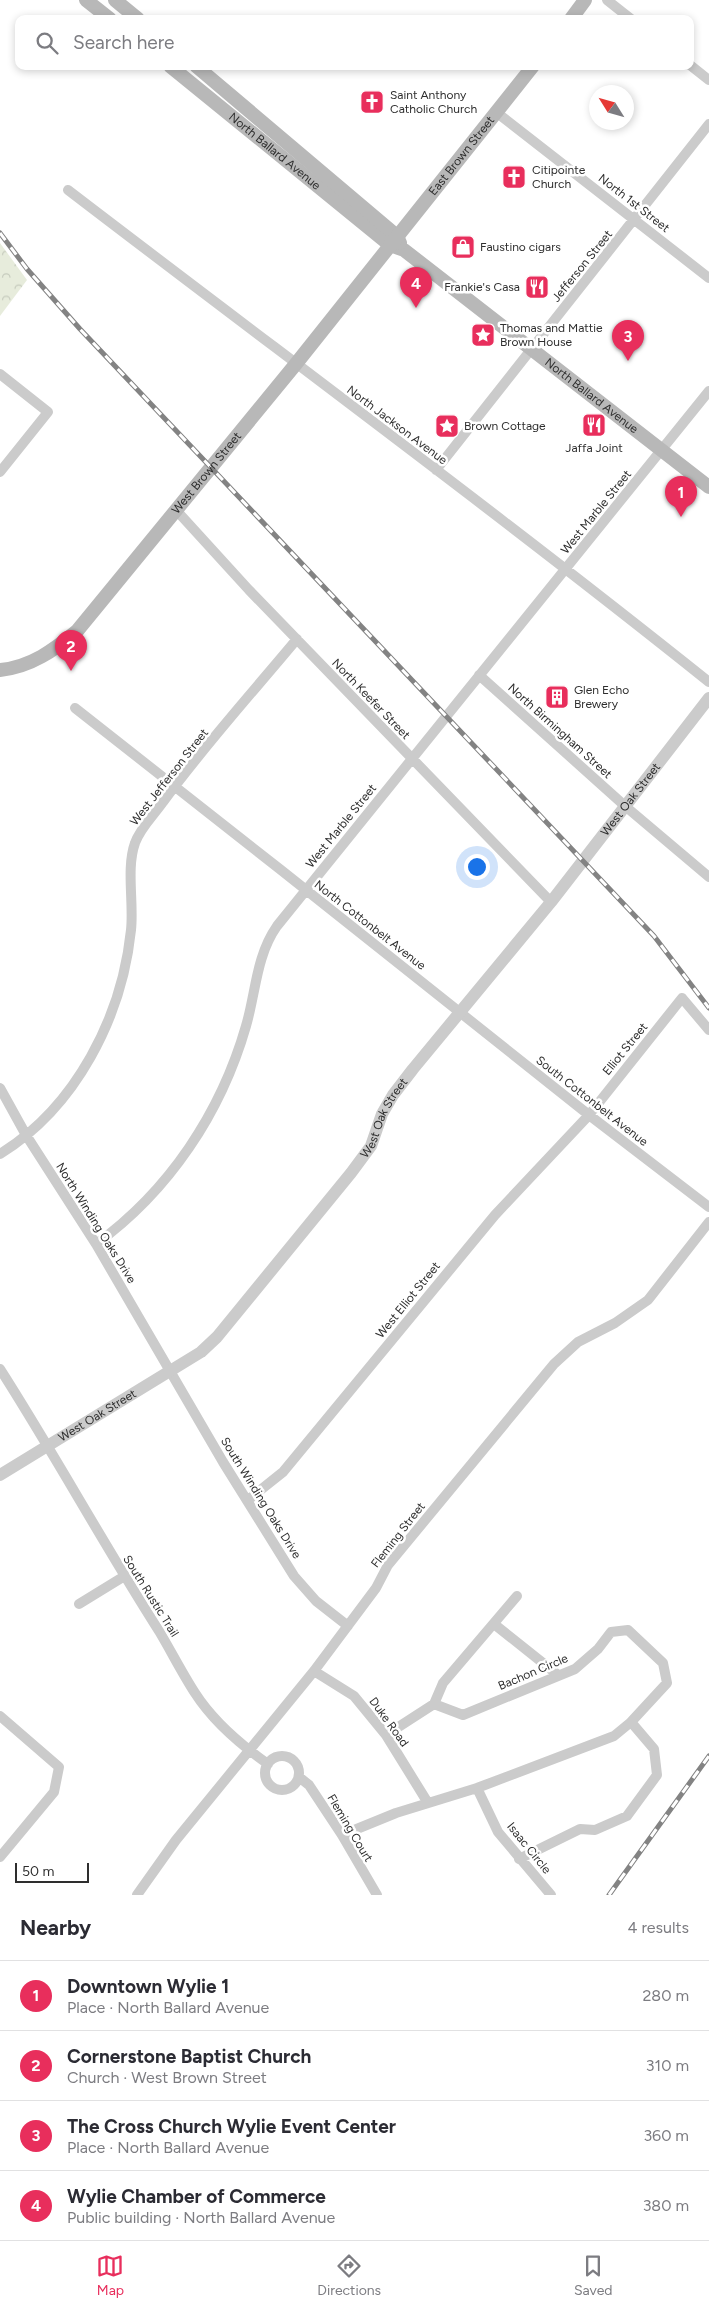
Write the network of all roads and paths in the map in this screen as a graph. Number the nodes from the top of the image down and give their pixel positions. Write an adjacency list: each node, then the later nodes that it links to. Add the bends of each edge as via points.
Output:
1 (86, 0): 5 (main road)
2 (115, 0): 6 (main road)
3 (585, 0): 7 (main road)
4 (607, 0): 8 (street)
5 (105, 15)
6 (133, 15)
7 (574, 15)
8 (626, 15)
9 (694, 68): 13 (street)
10 (175, 70): 18 (main road, North Ballard Avenue)
11 (201, 70): 18 (main road, North Ballard Avenue)
12 (530, 70): 14 (main road, East Brown Street)
13 (709, 80)
14 (496, 112): 17 (street, North 1st Street); 18 (main road, East Brown Street)
15 (709, 124): 17 (street, Jefferson Street)
16 (68, 190): 21 (street, North Jackson Avenue)
17 (635, 219): 19 (street, North 1st Street); 20 (street, Jefferson Street)
18 (393, 240): 20 (main road, North Ballard Avenue); 21 (main road, West Brown Street)
19 (709, 278)
20 (532, 349): 24 (main road, North Ballard Avenue); 25 (street, Jefferson Street)
21 (295, 365): 25 (street, North Jackson Avenue); 28 (main road, West Brown Street)
22 (0, 374): 26 (street, via 48,412)
23 (709, 392): 24 (street, West Marble Street)
24 (663, 450): 27 (main road, North Ballard Avenue); 29 (street, West Marble Street)
25 (436, 470): 29 (street, North Jackson Avenue)
26 (0, 472)
27 (709, 487)
28 (176, 510): 30 (street, North Keefer Street); 31 (main road, West Brown Street, via 77,631 42,657)
29 (566, 568): 32 (street, West Marble Street); 33 (street, North Jackson Avenue)
30 (298, 639): 36 (street, North Keefer Street); 37 (street, West Jefferson Street)
31 (0, 670)
32 (479, 675): 36 (street, West Marble Street); 38 (street, North Birmingham Street)
33 (709, 682)
34 (709, 698): 38 (street, West Oak Street)
35 (75, 708): 37 (street, North Cottonbelt Avenue)
36 (411, 758): 40 (street, West Marble Street); 41 (street, North Keefer Street)
37 (174, 787): 40 (street, North Cottonbelt Avenue); 46 (street, West Jefferson Street, via 135,844 126,963 101,1037 66,1094)
38 (625, 806): 39 (street, North Birmingham Street); 41 (street, West Oak Street)
39 (709, 877)
40 (305, 890): 42 (street, North Cottonbelt Avenue); 50 (street, West Marble Street, via 267,940 245,1030 207,1122 166,1179 123,1224)
41 (551, 902): 42 (street, West Oak Street)
42 (461, 1012): 45 (street, South Cottonbelt Avenue); 52 (street, West Oak Street, via 393,1095 382,1114 371,1146 351,1173 217,1336 202,1352)
43 (709, 1030): 45 (street, Elliot Street, via 682,998)
44 (0, 1088): 46 (street, North Winding Oaks Drive)
45 (588, 1115): 48 (street, South Cottonbelt Avenue); 55 (street, West Elliot Street, via 495,1215 283,1472)
46 (26, 1135): 47 (street, West Jefferson Street); 50 (street, North Winding Oaks Drive)
47 (0, 1154)
48 (709, 1207)
49 (709, 1222): 60 (street, Fleming Street, via 648,1300 578,1342 554,1364 388,1565 376,1588)
50 (96, 1244): 52 (street, North Winding Oaks Drive)
51 (0, 1369): 53 (street, South Rustic Trail)
52 (170, 1370): 53 (street, West Oak Street); 55 (street, South Winding Oaks Drive)
53 (48, 1444): 54 (street, West Oak Street); 56 (street, South Rustic Trail)
54 (0, 1475)
55 (248, 1500): 60 (street, South Winding Oaks Drive, via 294,1576 316,1601)
56 (123, 1577): 58 (street); 67 (street, South Rustic Trail, via 196,1694 209,1712)
57 (517, 1596): 59 (street)
58 (78, 1604)
59 (494, 1624): 62 (street); 63 (street, via 443,1683)
60 (348, 1626): 61 (street, Fleming Street)
61 (314, 1671): 66 (street, Duke Road, via 354,1696); 67 (street, Fleming Street)
62 (558, 1675): 63 (street, Bachon Circle, via 463,1715); 65 (street, Bachon Circle, via 576,1669 611,1632 628,1630 663,1664 667,1683)
63 (434, 1704): 66 (street)
64 (0, 1716): 73 (street, via 59,1767 54,1792)
65 (632, 1722): 70 (street, Bachon Circle, via 614,1736); 74 (street, via 654,1749 657,1775 627,1816 595,1830 580,1829)
66 (386, 1735): 71 (street, Duke Road)
67 (247, 1750): 68 (street); 75 (street, Fleming Street, via 176,1840)
68 (268, 1764): 69 (street, Fleming Court, via 278,1756 288,1756 297,1764); 69 (street, via 265,1775 274,1787 284,1790 292,1787)
69 (299, 1777): 72 (street, Fleming Court, via 309,1785)
70 (477, 1788): 71 (street, Bachon Circle); 74 (street, Isaac Circle, via 498,1832)
71 (428, 1804): 72 (street, Bachon Circle, via 396,1813)
72 (342, 1836): 76 (street, Fleming Court)
73 (0, 1857)
74 (519, 1859): 77 (street, Isaac Circle)
75 (138, 1895)
76 (376, 1895)
77 (551, 1895)

